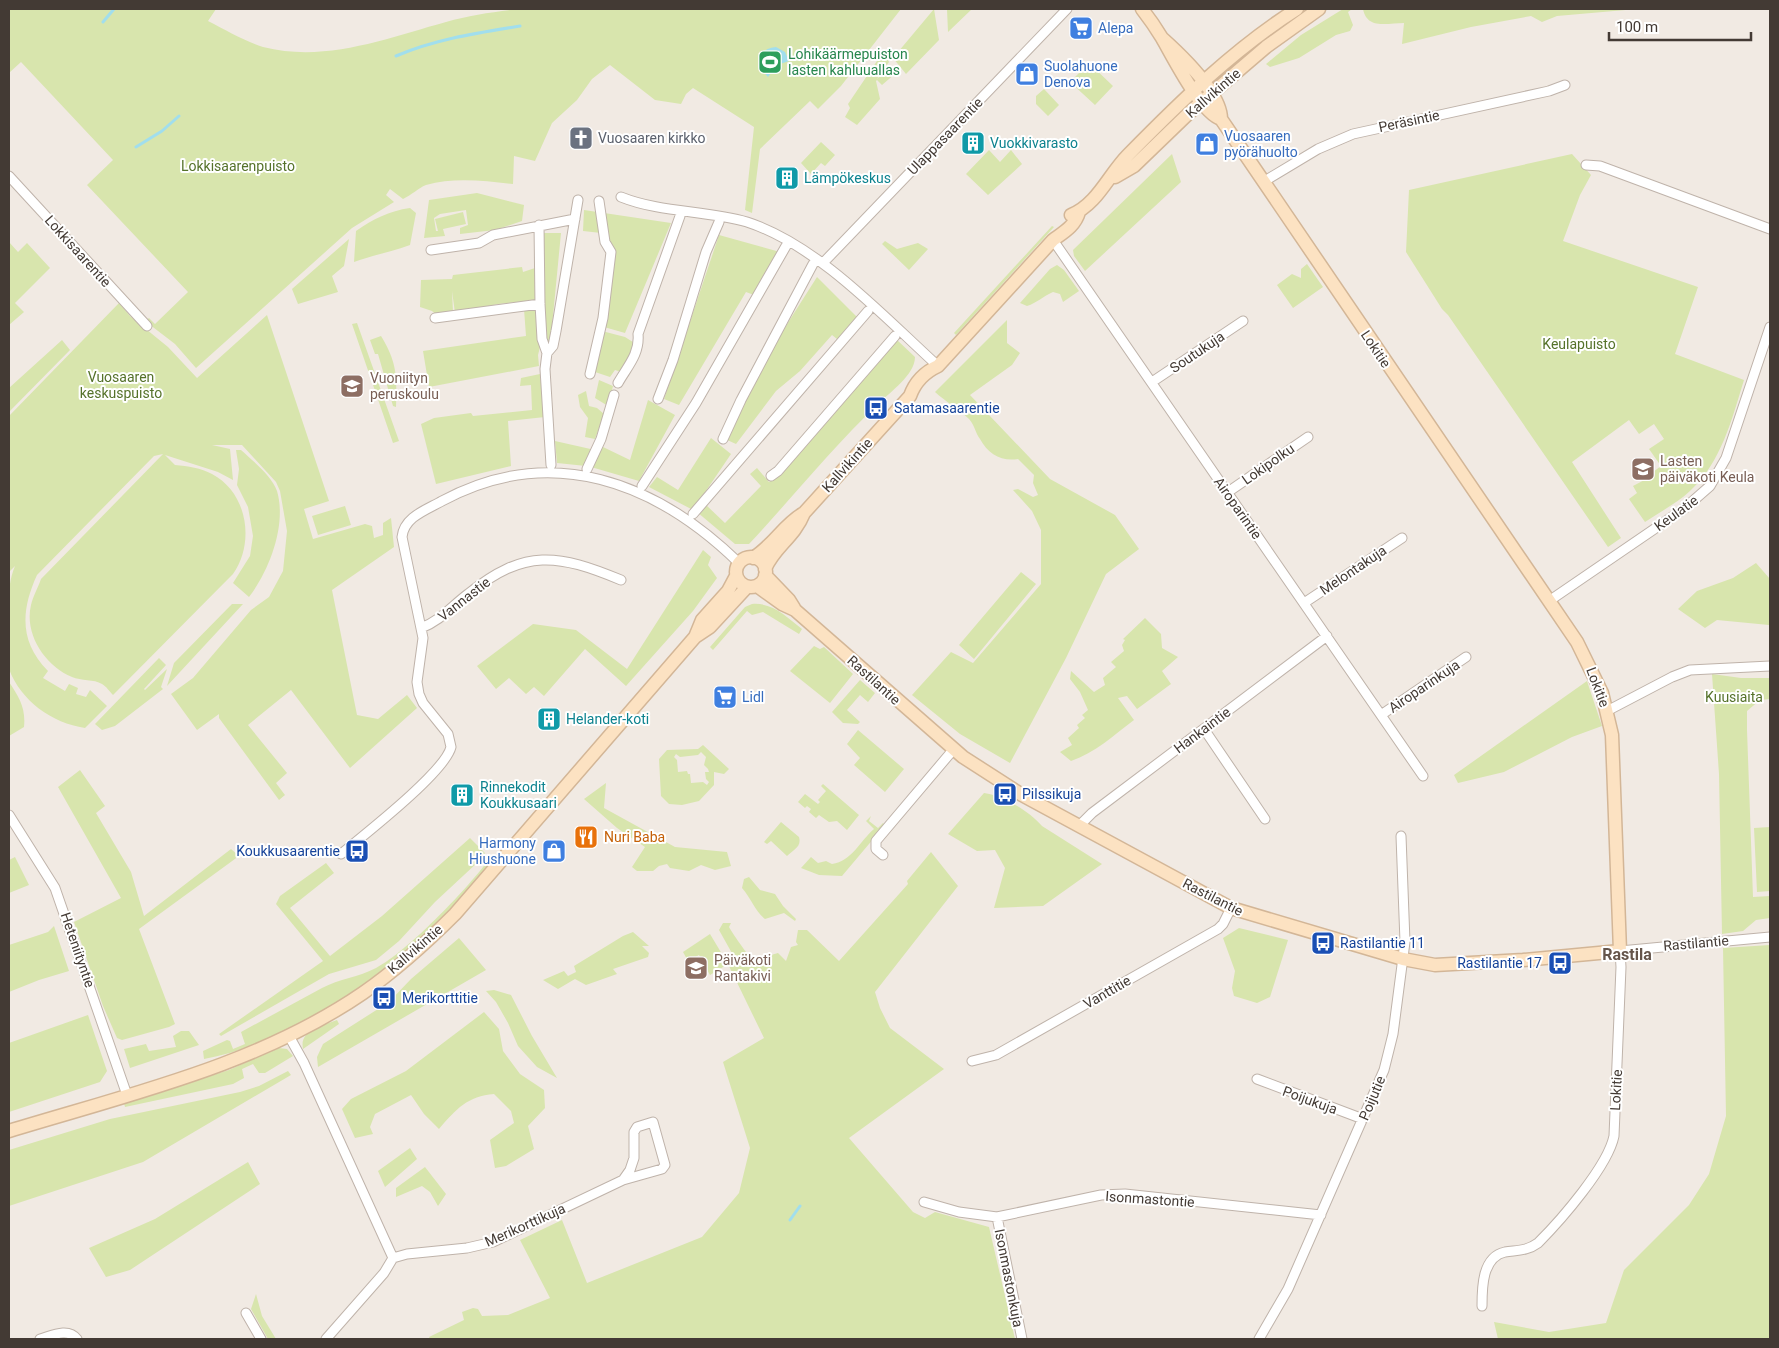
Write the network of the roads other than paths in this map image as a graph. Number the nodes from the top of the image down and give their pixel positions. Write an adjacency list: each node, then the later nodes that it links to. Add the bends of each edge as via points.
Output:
1 (1067, 9): 23 (street, Ulappasaarentie)
2 (1142, 9): 6 (main road, Lokitie, via 1162,38 1175,49)
3 (1297, 9): 6 (main road, Kallvikintie)
4 (1319, 9): 7 (main road, Kallvikintie, via 1294,25)
5 (1565, 85): 11 (street, Peräsintie, via 1353,134 1318,149)
6 (1199, 86): 7 (main road, Lokitie); 10 (main road, Kallvikintie, via 1125,157)
7 (1207, 98): 10 (main road, Kallvikintie, via 1134,166); 11 (main road, Lokitie, via 1215,118 1221,119)
8 (1586, 165): 19 (street, via 1600,166)
9 (9, 176): 29 (street, Lokkisaarentie)
10 (1110, 179): 20 (main road, Kallvikintie, via 1079,212 1070,215)
11 (1263, 182): 54 (main road, Lokitie)
12 (621, 197): 23 (street, via 641,205 714,214 747,222 789,240)
13 (578, 200): 16 (street)
14 (599, 202): 34 (street, via 605,242 611,252 603,318)
15 (680, 216): 36 (street, via 638,334 639,344 627,372)
16 (575, 219): 18 (street); 32 (street, via 553,346)
17 (719, 222): 38 (street)
18 (539, 225): 22 (street, via 493,235 479,243); 25 (street)
19 (1770, 229)
20 (1053, 240): 33 (main road, Kallvikintie); 35 (street, Airoparintie)
21 (786, 246): 44 (street, via 696,404)
22 (431, 250)
23 (823, 263): 33 (street)
24 (813, 264): 40 (street)
25 (540, 304): 27 (street); 32 (street, via 542,339)
26 (868, 311): 47 (street)
27 (436, 318)
28 (1242, 321): 35 (street, Soutukuja)
29 (147, 326)
30 (1770, 326): 54 (street, Keulatie, via 1726,458 1710,486 1685,508)
31 (895, 336): 43 (street)
32 (547, 353): 41 (street, via 545,369)
33 (938, 366): 46 (main road, Kallvikintie, via 929,370 914,386 910,396)
34 (590, 374)
35 (1152, 382): 45 (street, Airoparintie)
36 (618, 383)
37 (614, 395): 42 (street, via 601,439)
38 (658, 398)
39 (1308, 437): 45 (street, Lokipolku)
40 (723, 439)
41 (551, 465)
42 (587, 469)
43 (771, 476)
44 (642, 486)
45 (1228, 492): 55 (street, Airoparintie)
46 (804, 513): 49 (main road, Kallvikintie, via 791,520); 51 (main road, Kallvikintie, via 798,527 773,555)
47 (693, 514)
48 (1402, 538): 55 (street, Melontakuja)
49 (753, 558): 50 (main road, via 746,558); 51 (main road, via 761,562)
50 (738, 569): 53 (main road, via 740,583); 57 (street, via 689,520 623,487 567,473 512,475 459,492 414,516 405,526 402,537); 59 (main road, Kallvikintie, via 728,591 702,620)
51 (765, 572): 53 (main road); 56 (main road, Rastilantie)
52 (622, 580): 57 (street, Vannastie, via 572,561 525,562 487,580 439,619)
53 (752, 586): 56 (main road, Rastilantie); 59 (main road, Kallvikintie, via 710,627)
54 (1549, 601): 62 (main road, Lokitie, via 1589,663)
55 (1304, 603): 58 (street, Airoparintie)
56 (795, 610): 65 (main road, Rastilantie)
57 (421, 628): 71 (street, via 424,644 417,682 419,694 448,734 450,753 398,807)
58 (1327, 636): 63 (street, Airoparintie); 64 (street, Hankaintie)
59 (695, 637): 77 (main road, Kallvikintie, via 452,918 363,992)
60 (1466, 657): 63 (street, Airoparinkuja)
61 (1770, 666): 62 (street, via 1690,670)
62 (1607, 711): 75 (main road, Lokitie, via 1614,761)
63 (1381, 715): 66 (street, Airoparintie)
64 (1204, 729): 68 (street); 69 (street, Hankaintie)
65 (954, 750): 69 (main road, Rastilantie, via 1008,787); 72 (street, via 876,841 876,848)
66 (1424, 776)
67 (9, 815): 80 (street, Heteniityntie, via 57,894)
68 (1265, 819)
69 (1079, 826): 73 (main road, Rastilantie)
70 (1401, 836): 76 (street, Poijutie, via 1405,923)
71 (341, 854)
72 (883, 855)
73 (1231, 908): 76 (main road, Rastilantie); 78 (street, Vanttitie, via 1218,929 1004,1051)
74 (1770, 937): 75 (street, Rastilantie)
75 (1620, 951): 76 (main road, Rastilantie, via 1461,965); 88 (street, Lokitie, via 1614,1136 1610,1150 1597,1173 1538,1243 1525,1250 1502,1253 1493,1260 1484,1275)
76 (1403, 960): 81 (street, Poijutie, via 1389,1054)
77 (289, 1036): 80 (main road, Kallvikintie, via 227,1062); 87 (street)
78 (972, 1061)
79 (1257, 1079): 81 (street, Poijukuja)
80 (127, 1095): 82 (main road, Kallvikintie)
81 (1363, 1119): 85 (street, Poijutie)
82 (9, 1131)
83 (623, 1180): 83 (street, Merikorttikuja, via 664,1167 653,1122 637,1127 634,1132 634,1158); 87 (street, Merikorttikuja, via 493,1242)
84 (924, 1202): 86 (street, Isonmastontie, via 959,1212)
85 (1320, 1215): 86 (street, Isonmastontie, via 1113,1194); 95 (street, Poijutie, via 1288,1289)
86 (997, 1217): 94 (street, Isonmastonkuja)
87 (393, 1258): 93 (street, via 384,1273)
88 (1482, 1306)
89 (246, 1313): 92 (street)
90 (40, 1339): 91 (street, via 65,1332)
91 (77, 1339)
92 (261, 1339)
93 (326, 1339)
94 (1022, 1339)
95 (1259, 1339)

